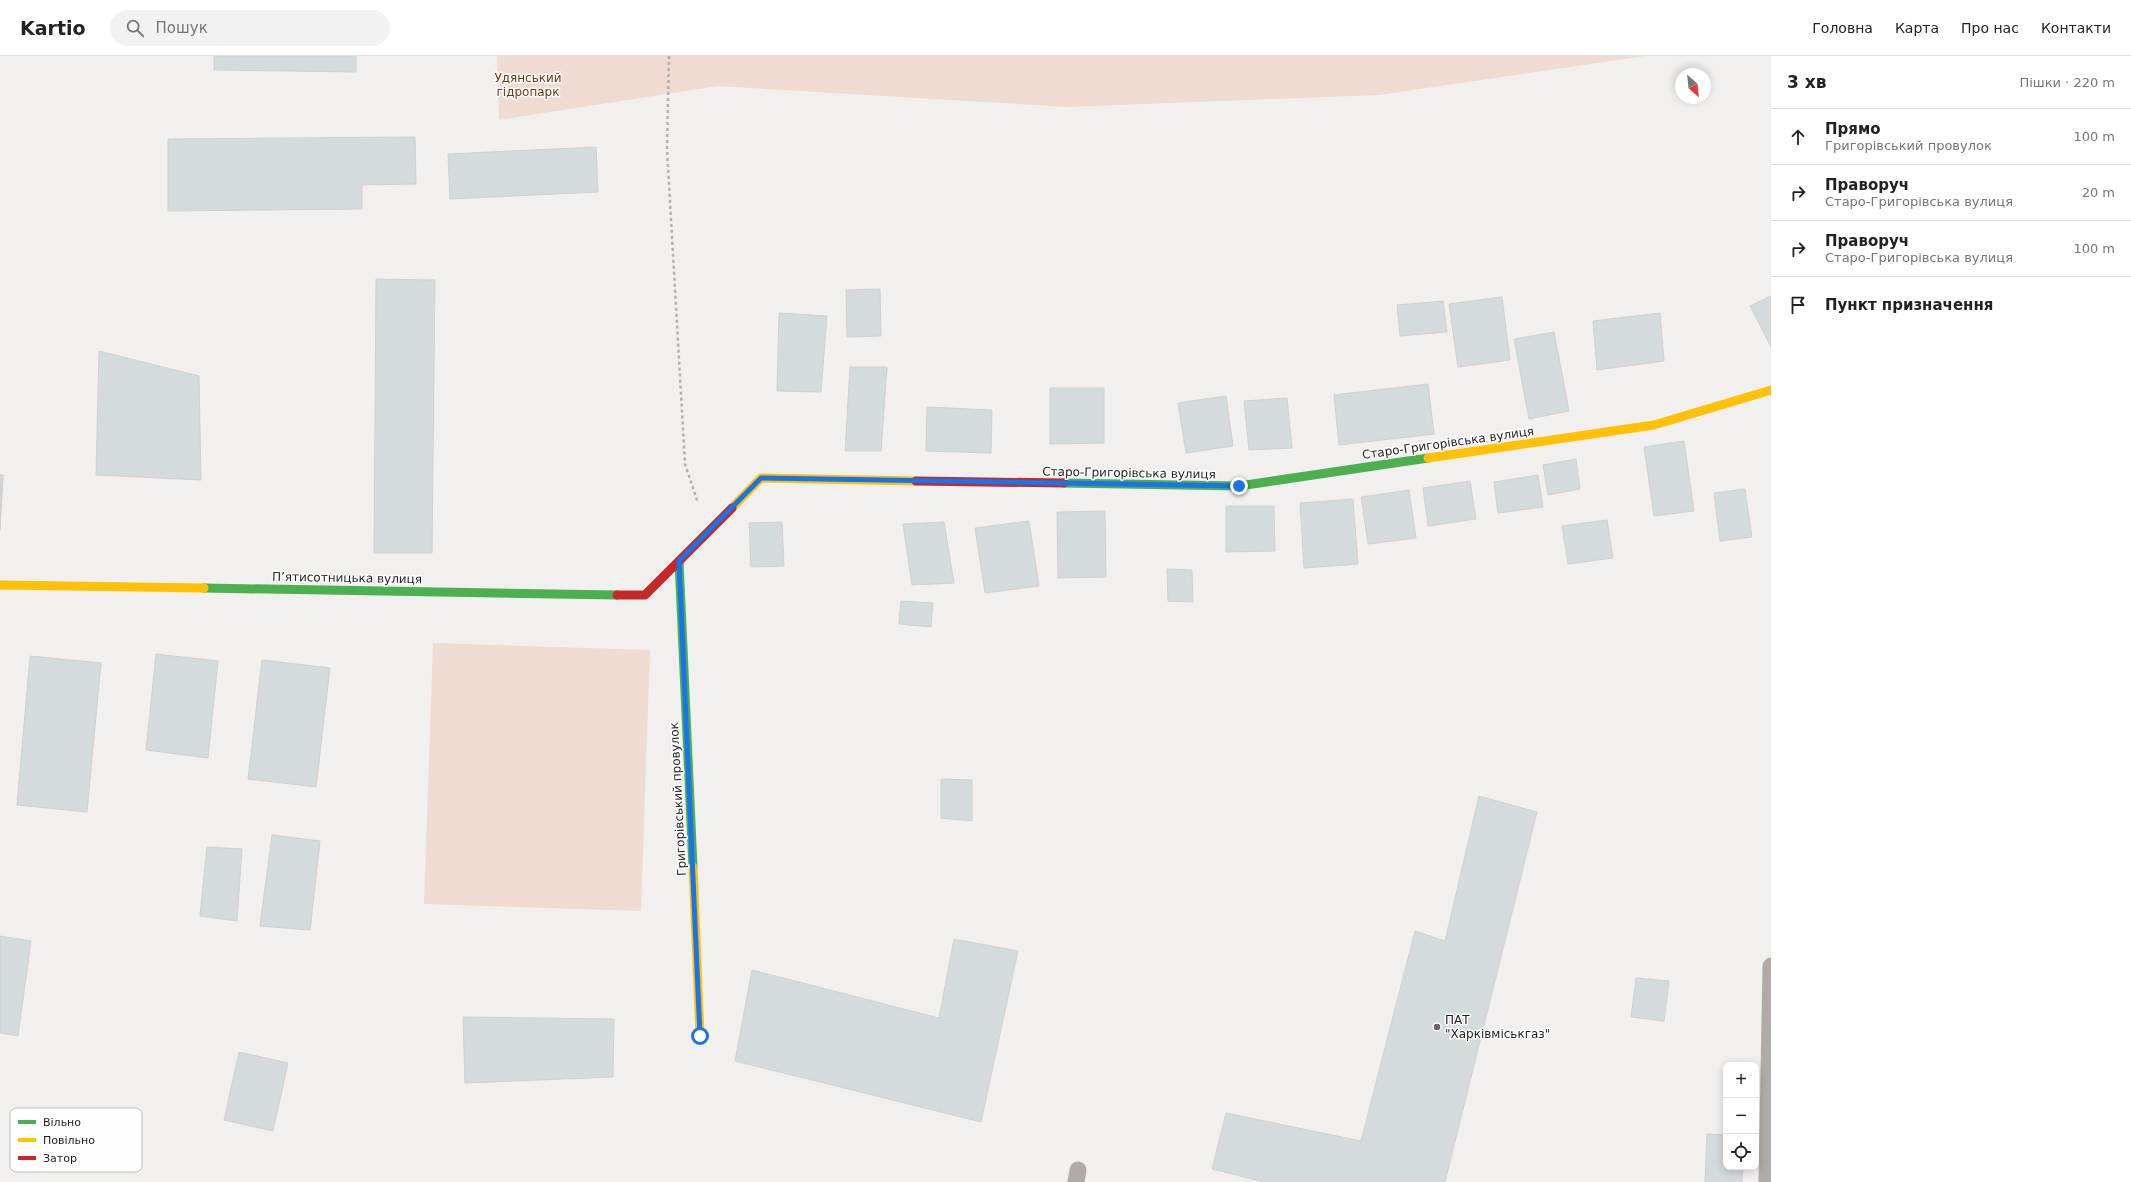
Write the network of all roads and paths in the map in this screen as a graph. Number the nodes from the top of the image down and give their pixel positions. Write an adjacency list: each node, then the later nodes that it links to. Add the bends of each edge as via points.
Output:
1 (669, 56): 3 (path, via 668,156 685,464)
2 (1771, 390): 3 (street, Старо-Григорівська вулиця, via 1654,425 1239,486 761,478)
3 (708, 532): 4 (street, Старо-Григорівська вулиця)
4 (679, 561): 5 (street, П’ятисотницька вулиця, via 645,595); 7 (street, Григорівський провулок)
5 (0, 585)
6 (1771, 966): 8 (lane)
7 (700, 1036)
8 (1767, 1182)

